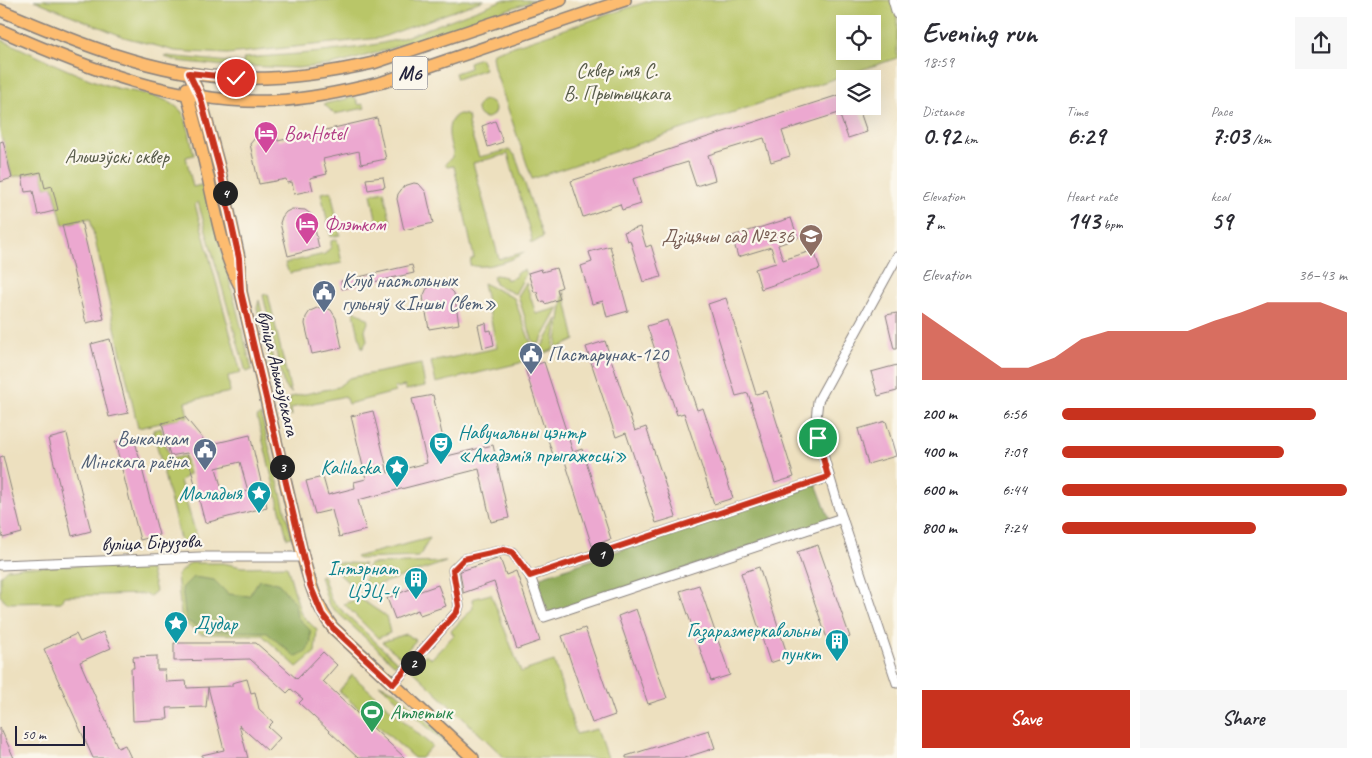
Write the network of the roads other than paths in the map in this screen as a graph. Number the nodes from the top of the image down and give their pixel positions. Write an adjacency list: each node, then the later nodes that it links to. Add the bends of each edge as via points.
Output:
1 (562, 0): 7 (main road, М6, via 405,53 343,70 248,78)
2 (625, 0): 9 (main road, М6, via 383,82 344,92 274,101)
3 (893, 0): 5 (street)
4 (0, 10): 7 (main road, М6, via 100,50)
5 (897, 14)
6 (0, 30): 8 (main road, М6, via 126,80)
7 (189, 73): 8 (main road, вуліца Альшэўскага); 9 (main road, вуліца Альшэўскага)
8 (187, 94): 9 (main road, М6); 11 (main road, вуліца Альшэўскага, via 222,237)
9 (200, 96): 11 (main road, вуліца Альшэўскага, via 235,236)
10 (897, 257): 12 (street, via 818,401 818,438)
11 (240, 286): 14 (main road, вуліца Альшэўскага)
12 (828, 477): 13 (street); 16 (street)
13 (842, 518): 16 (street, via 544,617); 17 (street)
14 (303, 557): 15 (street, вуліца Бірузова, via 200,557); 18 (main road, вуліца Альшэўскага, via 322,614)
15 (0, 565)
16 (530, 576): 18 (street, via 512,552 504,550 464,559 457,564 453,570 459,606 457,612)
17 (897, 683)
18 (393, 684): 19 (main road, вуліца Альшэўскага)
19 (473, 758)

